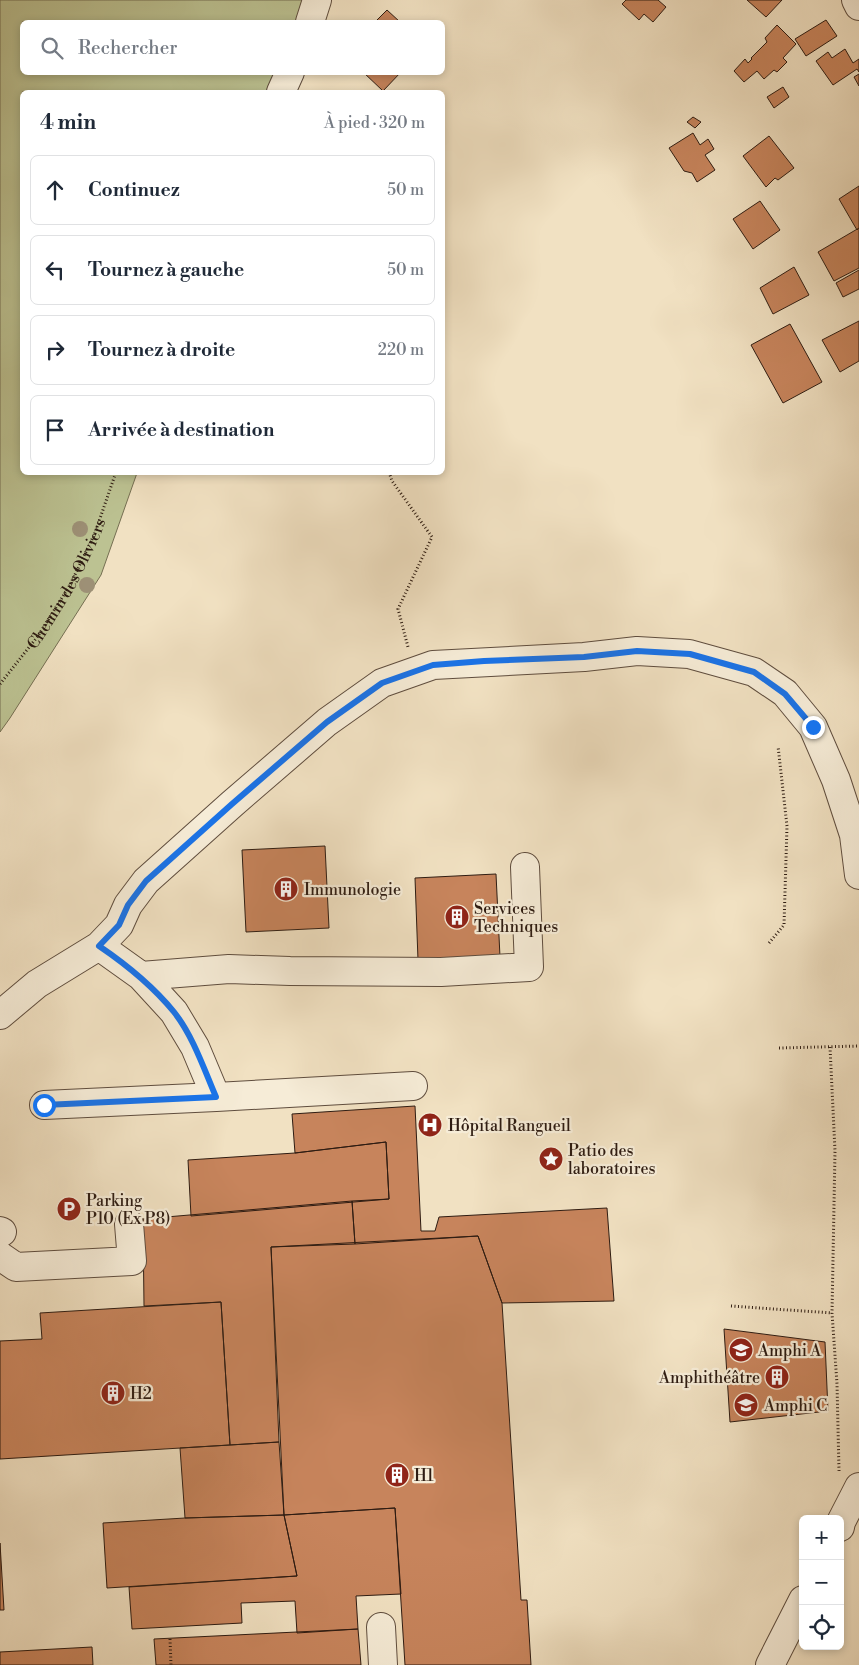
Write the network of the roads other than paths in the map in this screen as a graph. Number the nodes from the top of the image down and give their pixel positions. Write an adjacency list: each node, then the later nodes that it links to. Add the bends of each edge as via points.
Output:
1 (317, 0): 4 (street)
2 (856, 0): 3 (street)
3 (859, 6)
4 (311, 20)
5 (289, 75): 6 (street)
6 (282, 90)
7 (525, 867): 10 (street, via 529,968 441,972 229,969)
8 (859, 875): 9 (street, via 854,835 836,780 813,727 785,694 754,672 690,654 637,651 433,665 382,683 327,722 146,881 128,905 119,925)
9 (99, 946): 10 (street); 11 (street, via 37,984)
10 (141, 976): 13 (street, via 174,1012 195,1047)
11 (0, 1015)
12 (413, 1086): 13 (street)
13 (216, 1097): 14 (street)
14 (44, 1105)
15 (129, 1224): 16 (street, via 132,1260 16,1267)
16 (0, 1240)
17 (849, 1480): 18 (street)
18 (842, 1515)
19 (800, 1605): 22 (street)
20 (381, 1627): 21 (street)
21 (383, 1665)
22 (770, 1665)

